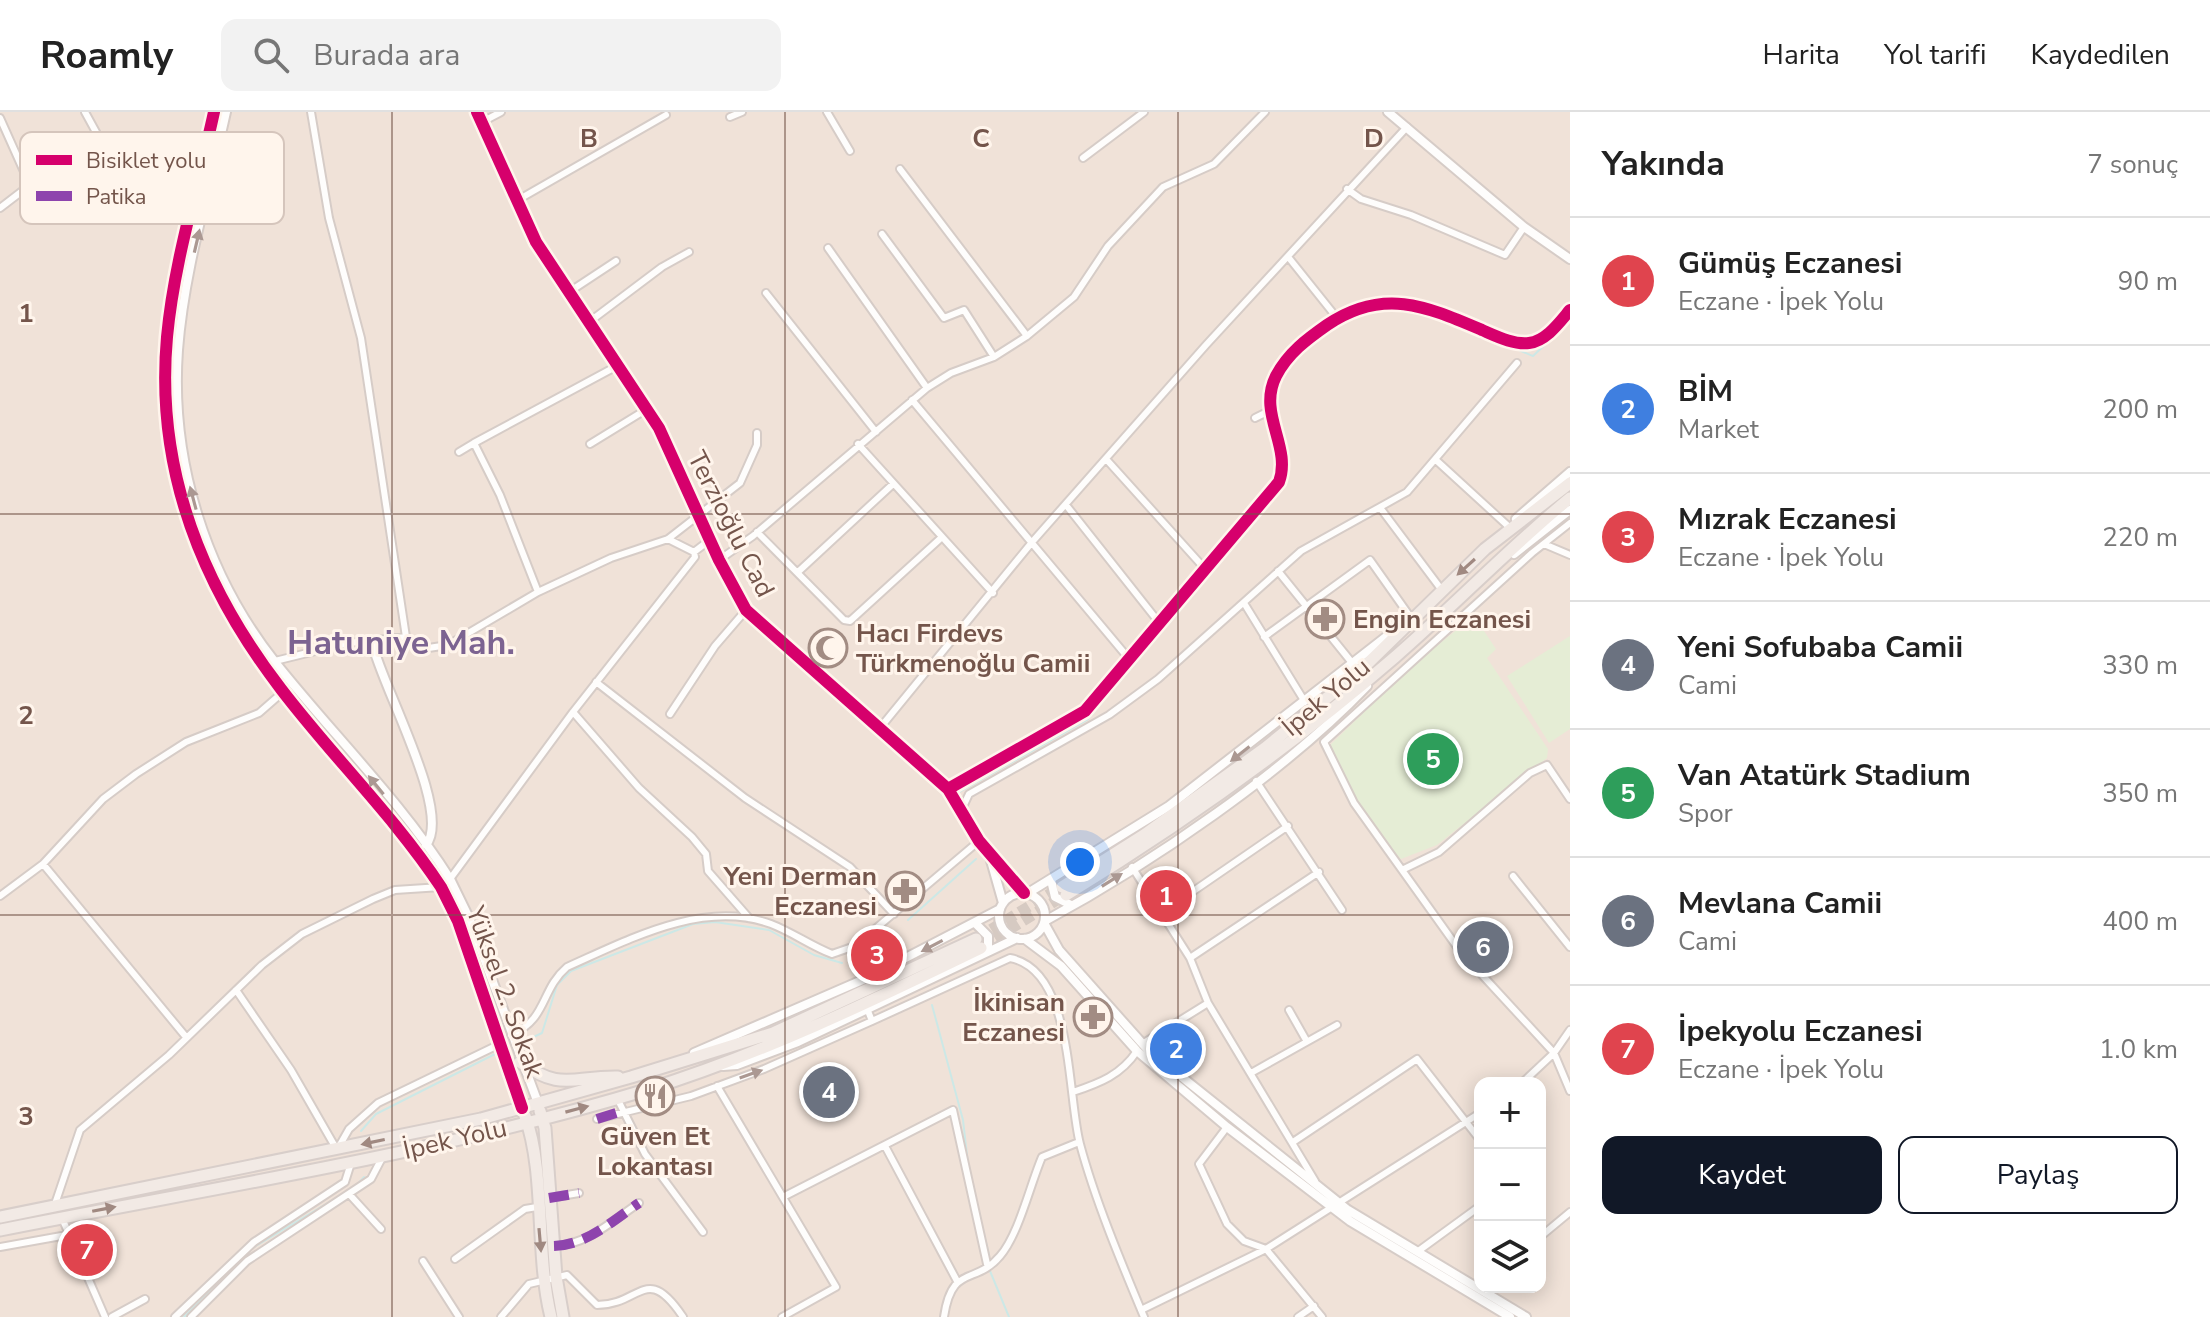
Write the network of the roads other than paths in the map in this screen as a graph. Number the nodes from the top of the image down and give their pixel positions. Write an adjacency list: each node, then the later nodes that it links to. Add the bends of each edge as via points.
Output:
1 (9, 112): 15 (street)
2 (85, 112): 18 (street)
3 (214, 112): 19 (street, Yüksel 2. Sokak)
4 (226, 112): 20 (street, Yüksel 2. Sokak, one-way to 4)
5 (311, 112): 93 (street, via 329,218 361,338)
6 (477, 112): 16 (street, Terzioğlu Cad)
7 (501, 112): 16 (street)
8 (742, 112): 14 (street)
9 (827, 112): 21 (street)
10 (1144, 112): 22 (street)
11 (1265, 112): 43 (street, via 1214,164 1163,187 1108,246 1074,297)
12 (1395, 114): 17 (street)
13 (666, 115): 27 (street)
14 (730, 117)
15 (0, 118): 23 (street)
16 (482, 122): 27 (street, Terzioğlu Cad)
17 (1407, 127): 25 (street); 31 (street)
18 (96, 132)
19 (210, 132)
20 (222, 132)
21 (850, 151)
22 (1083, 158)
23 (20, 163)
24 (900, 169): 43 (street)
25 (1347, 189): 31 (street, via 1505,255); 35 (street)
26 (20, 193): 28 (street)
27 (516, 201): 38 (street, Terzioğlu Cad)
28 (0, 208)
29 (190, 224): 101 (street, Yüksel 2. Sokak, via 169,325 169,448 183,510 206,571 236,627)
30 (201, 224): 98 (street, Yüksel 2. Sokak, one-way to 30, via 231,596 188,482 177,384 181,317)
31 (1524, 227): 36 (street)
32 (882, 234): 44 (street, via 944,318 964,310)
33 (828, 248): 47 (street)
34 (689, 252): 42 (street)
35 (1289, 258): 41 (street); 58 (street)
36 (1570, 259)
37 (616, 261): 38 (street)
38 (569, 292): 42 (street, Terzioğlu Cad)
39 (766, 293): 52 (street)
40 (1570, 310): 41 (street, via 1540,341 1524,344 1409,303 1387,301)
41 (1337, 318): 50 (street, via 1290,353 1275,378)
42 (589, 322): 46 (street, Terzioğlu Cad)
43 (1027, 336): 44 (street)
44 (994, 357): 47 (street)
45 (1517, 363): 59 (street)
46 (617, 366): 49 (street, Terzioğlu Cad); 54 (street)
47 (927, 388): 48 (street)
48 (912, 400): 52 (street); 75 (street)
49 (647, 409): 55 (street); 67 (street, Terzioğlu Cad)
50 (1269, 411): 51 (street); 81 (street, via 1284,469 1279,482)
51 (1255, 418)
52 (876, 432): 56 (street)
53 (757, 433): 67 (street, via 740,483)
54 (474, 443): 57 (street); 86 (street)
55 (590, 444)
56 (858, 444): 62 (street); 70 (street)
57 (459, 452)
58 (1106, 459): 64 (street); 81 (street)
59 (1437, 461): 65 (street, via 1407,492); 69 (street)
60 (1570, 472): 69 (street)
61 (1570, 483): 77 (highway, İpek Yolu)
62 (893, 484): 71 (street); 83 (street)
63 (1570, 498): 84 (highway, İpek Yolu)
64 (1066, 505): 75 (street); 92 (street)
65 (1381, 509): 82 (street, via 1301,551); 85 (street)
66 (1570, 510): 74 (street)
67 (700, 516): 72 (street); 73 (street, Terzioğlu Cad)
68 (1570, 523): 76 (street)
69 (1508, 526): 77 (street)
70 (757, 532): 80 (street); 83 (street)
71 (942, 537): 83 (street, via 850,621); 87 (street)
72 (668, 539): 78 (street); 86 (street, via 639,546)
73 (711, 539): 78 (street); 80 (street, Terzioğlu Cad)
74 (1534, 539): 76 (street); 84 (street)
75 (1033, 541): 87 (street); 97 (street)
76 (1544, 543): 79 (street); 116 (street, via 1324,742 1354,803)
77 (1485, 549): 85 (highway, İpek Yolu, one-way to 85)
78 (694, 552): 100 (street)
79 (1570, 555)
80 (719, 560): 90 (street, Terzioğlu Cad)
81 (1206, 570): 92 (street)
82 (1278, 571): 88 (street); 89 (street)
83 (798, 572)
84 (1475, 583): 96 (highway, İpek Yolu)
85 (1441, 589): 91 (highway, İpek Yolu)
86 (538, 592): 93 (street, via 448,645 422,649)
87 (993, 593): 105 (street)
88 (1244, 603): 94 (street); 109 (street, via 1133,697 969,794)
89 (1304, 608): 91 (street, via 1370,560); 94 (street); 99 (street)
90 (746, 610): 104 (street); 105 (street, Terzioğlu Cad)
91 (1411, 618): 99 (street); 121 (highway, İpek Yolu, via 1360,671 1265,748)
92 (1161, 625): 97 (street)
93 (406, 637): 95 (street)
94 (1264, 637): 102 (street)
95 (372, 642): 98 (street); 112 (street, via 424,777 432,834)
96 (1394, 658): 106 (street, via 1320,730); 121 (highway, İpek Yolu, via 1249,773)
97 (1130, 660): 107 (street, via 1075,719)
98 (275, 661): 112 (street, Yüksel 2. Sokak, one-way to 98)
99 (1353, 664): 102 (street)
100 (596, 682): 103 (street); 127 (street, via 745,798 850,867)
101 (283, 692): 114 (street, via 259,713 186,742 136,774 103,799); 120 (street, Yüksel 2. Sokak)
102 (1305, 702): 121 (street, one-way to 121)
103 (573, 712): 119 (street); 128 (street, via 639,788 692,837 706,854 708,871)
104 (670, 714)
105 (880, 728): 107 (street, Terzioğlu Cad)
106 (1256, 781): 110 (street); 115 (street)
107 (948, 789): 109 (street, Terzioğlu Cad)
108 (1570, 799): 116 (street, via 1547,765 1530,773 1439,852)
109 (962, 809): 111 (street, Terzioğlu Cad)
110 (1288, 826): 117 (street); 126 (street)
111 (979, 841): 113 (street, Terzioğlu Cad); 127 (street)
112 (426, 845): 119 (street, Yüksel 2. Sokak)
113 (988, 853): 122 (street, Terzioğlu Cad); 124 (street, Terzioğlu Cad)
114 (43, 864): 123 (street); 143 (street)
115 (1132, 867): 121 (street, one-way to 115); 126 (street)
116 (1404, 869): 147 (street, via 1460,951)
117 (1319, 872): 125 (street); 134 (street)
118 (1513, 876): 133 (street)
119 (450, 879): 120 (street); 142 (street, Yüksel 2. Sokak)
120 (441, 887): 135 (street, via 395,890 302,934); 145 (street, Yüksel 2. Sokak)
121 (1063, 892): 122 (street); 129 (street)
122 (1026, 893): 124 (street, via 1012,895); 129 (street, via 1044,907)
123 (0, 896)
124 (1002, 906): 130 (street); 131 (street, via 1001,924)
125 (1342, 910)
126 (1163, 912): 134 (street)
127 (894, 914): 128 (street, via 855,946 832,954)
128 (749, 918): 142 (street, via 684,920 567,967 556,976 535,1020)
129 (1045, 922): 131 (street, via 1037,934); 146 (street, via 1059,950)
130 (975, 923): 132 (street, via 988,936); 149 (street, one-way to 149, via 867,978)
131 (1021, 938): 132 (street); 146 (street, via 1061,966)
132 (981, 946): 138 (street); 149 (highway, İpek Yolu, via 773,1033); 150 (highway, İpek Yolu, via 786,1038)
133 (1570, 947)
134 (1190, 958): 136 (street)
135 (236, 990): 143 (street); 171 (street)
136 (1208, 1003): 146 (street); 151 (street)
137 (1289, 1010): 144 (street)
138 (868, 1011): 139 (street); 150 (street, via 737,1065)
139 (872, 1021): 154 (street, one-way to 139); 156 (street, via 988,966 1010,958 1022,960 1047,986 1069,1056)
140 (1337, 1025): 144 (street)
141 (1570, 1030): 147 (street)
142 (511, 1035): 148 (street, Yüksel 2. Sokak)
143 (186, 1037): 181 (street, via 80,1130)
144 (1306, 1040): 151 (street)
145 (500, 1044): 159 (street, Yüksel 2. Sokak); 171 (street, via 378,1103 349,1129)
146 (1139, 1048): 156 (street, via 1125,1068); 166 (street); 174 (street)
147 (1554, 1053): 153 (street); 155 (street)
148 (520, 1062): 152 (highway, via 557,1082); 158 (street, Yüksel 2. Sokak)
149 (667, 1065): 152 (highway, İpek Yolu)
150 (707, 1068): 157 (highway, İpek Yolu)
151 (1251, 1073): 169 (street)
152 (631, 1077): 158 (highway, İpek Yolu)
153 (1528, 1077)
154 (717, 1086): 160 (street); 177 (street)
155 (1570, 1091)
156 (1073, 1092): 168 (street)
157 (617, 1098): 160 (street); 162 (highway, İpek Yolu, one-way to 157)
158 (538, 1103): 159 (highway, İpek Yolu); 162 (highway)
159 (522, 1108): 164 (highway); 171 (highway, İpek Yolu, one-way to 171)
160 (622, 1111): 163 (street); 189 (street, via 645,1154)
161 (1474, 1117): 165 (street)
162 (543, 1118): 164 (highway, İpek Yolu); 178 (highway)
163 (597, 1119)
164 (527, 1122): 172 (highway, İpek Yolu); 182 (highway)
165 (1466, 1123): 167 (street); 169 (street, via 1417,1059); 180 (street)
166 (1227, 1127): 180 (street); 194 (street, via 1199,1164 1227,1224 1244,1241)
167 (1474, 1133)
168 (1079, 1142): 198 (street, via 1042,1157 1008,1243 998,1259); 206 (street)
169 (1293, 1142): 174 (street)
170 (885, 1146): 177 (street); 198 (street, via 953,1110); 201 (street)
171 (337, 1150): 181 (highway, İpek Yolu)
172 (383, 1156): 173 (highway, İpek Yolu); 176 (street, via 371,1179)
173 (351, 1163): 186 (highway, İpek Yolu, one-way to 173); 209 (street, via 345,1182 254,1242)
174 (1317, 1187): 180 (street)
175 (579, 1193): 178 (street)
176 (350, 1195): 187 (street); 210 (street, via 262,1250)
177 (783, 1197): 216 (street, via 836,1287)
178 (549, 1198): 192 (highway)
179 (639, 1203): 192 (street, via 588,1238)
180 (1333, 1204): 194 (street); 195 (street); 220 (street)
181 (54, 1207): 185 (highway, İpek Yolu)
182 (537, 1207): 196 (street, via 525,1209); 200 (highway, one-way to 200)
183 (1474, 1210): 195 (street)
184 (1570, 1212): 190 (street)
185 (0, 1217)
186 (62, 1218): 188 (highway, İpek Yolu); 191 (street)
187 (381, 1229)
188 (0, 1230)
189 (703, 1232)
190 (1546, 1232)
191 (67, 1235): 193 (street); 207 (street)
192 (554, 1246): 199 (highway)
193 (0, 1247)
194 (1266, 1249): 205 (street); 206 (street)
195 (1417, 1252): 202 (street)
196 (455, 1259)
197 (423, 1261): 211 (street)
198 (987, 1264): 201 (street)
199 (556, 1277): 200 (street); 214 (highway); 215 (street, via 571,1277 597,1305 655,1288 668,1295)
200 (543, 1279): 212 (street, via 525,1287); 213 (highway)
201 (957, 1281): 217 (street, via 948,1293)
202 (1474, 1285)
203 (1488, 1293): 221 (street)
204 (145, 1299): 208 (street)
205 (1314, 1306): 218 (street); 219 (street)
206 (1142, 1313)
207 (105, 1317)
208 (112, 1317)
209 (175, 1317)
210 (191, 1317)
211 (459, 1317)
212 (501, 1317)
213 (551, 1317)
214 (563, 1317)
215 (683, 1317)
216 (782, 1317)
217 (944, 1317)
218 (1298, 1317)
219 (1322, 1317)
220 (1510, 1317)
221 (1526, 1317)

